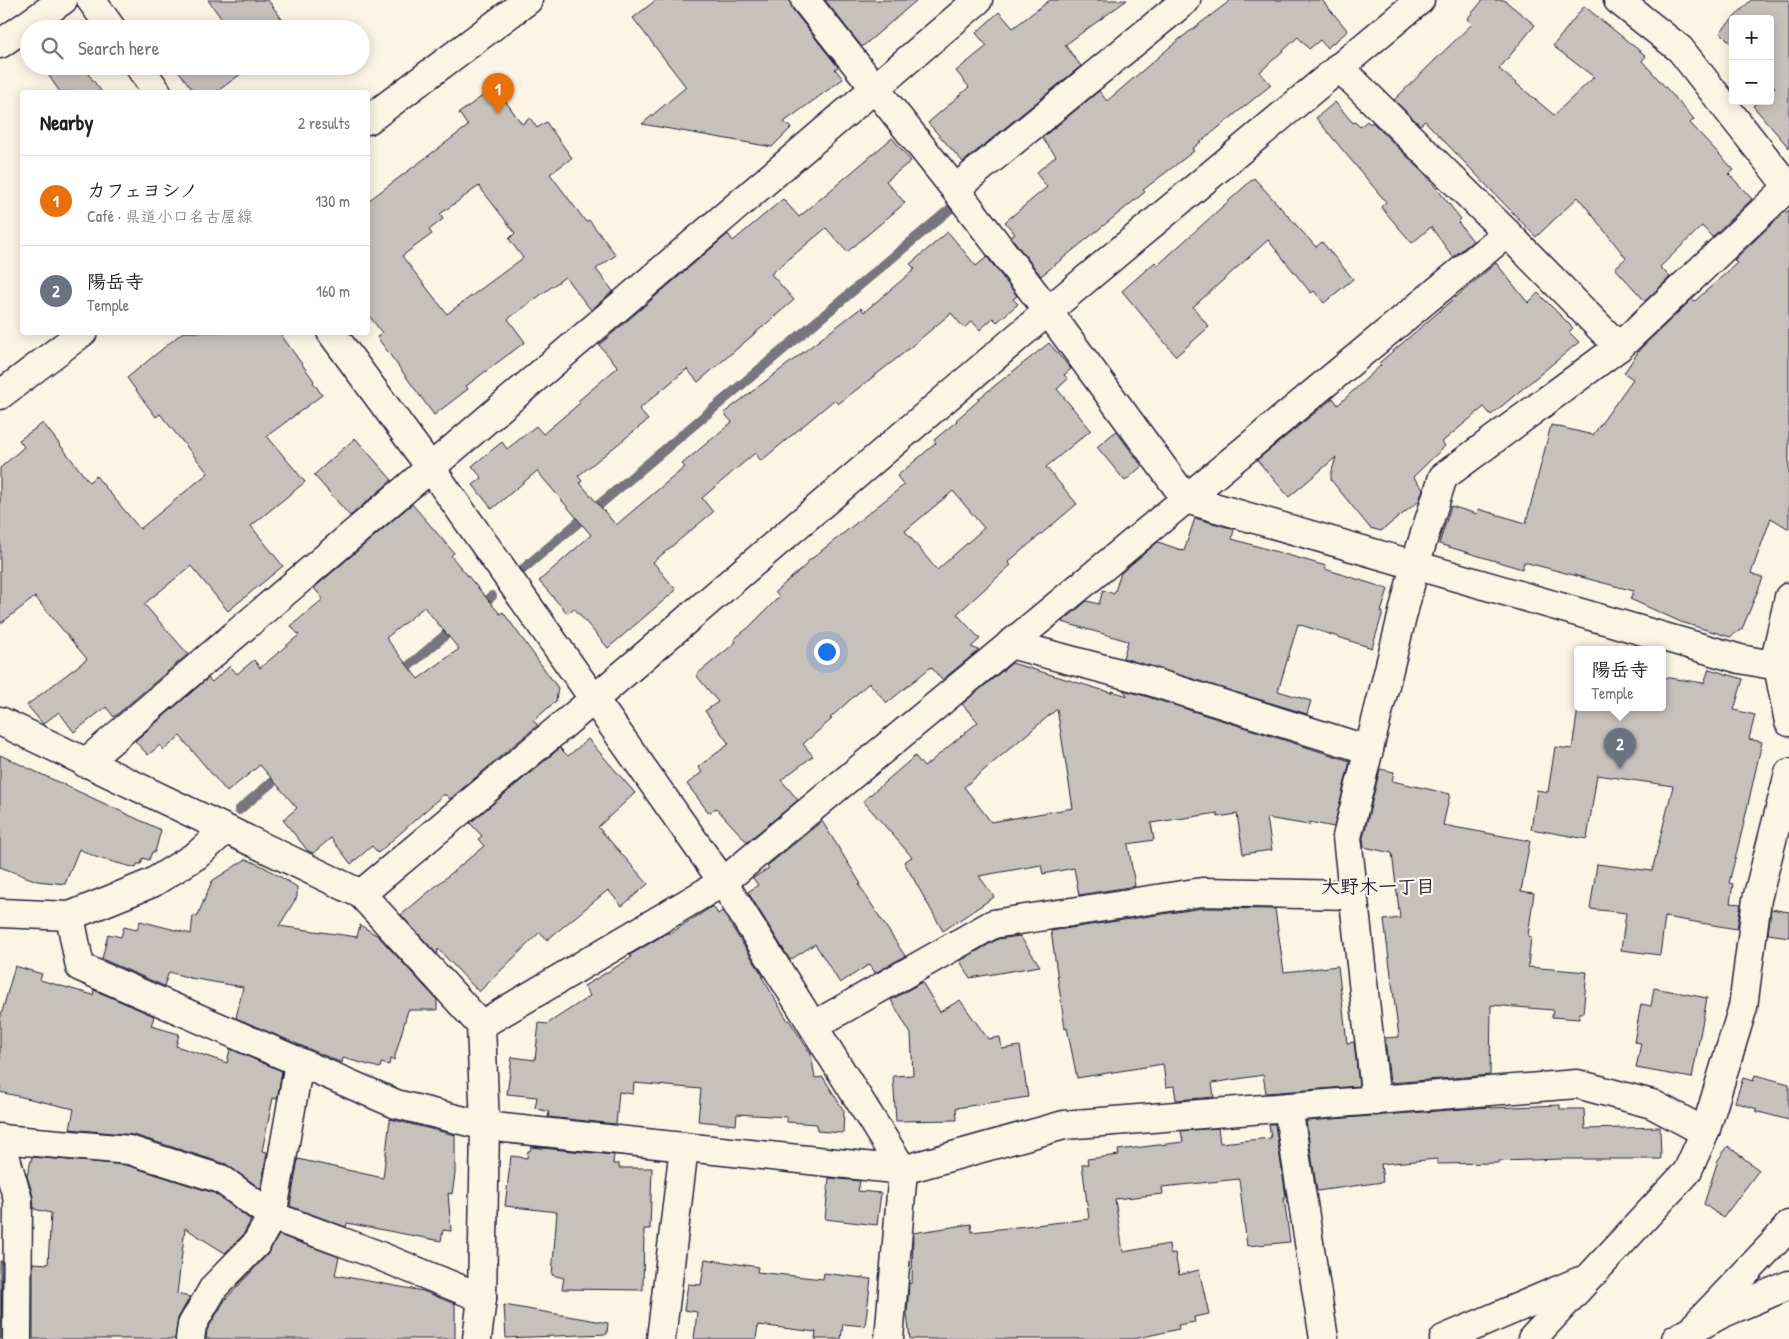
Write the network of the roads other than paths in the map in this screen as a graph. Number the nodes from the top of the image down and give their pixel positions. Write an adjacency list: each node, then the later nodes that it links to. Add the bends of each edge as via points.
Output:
1 (63, 0): 9 (street)
2 (91, 0): 10 (street)
3 (528, 0): 17 (street)
4 (805, 0): 15 (street)
5 (978, 0): 15 (street)
6 (1186, 0): 19 (street)
7 (1420, 0): 13 (street)
8 (1618, 0): 18 (street, via 1680,49)
9 (34, 20)
10 (105, 20)
11 (20, 30): 12 (street)
12 (0, 44)
13 (1339, 67): 20 (street); 21 (street)
14 (145, 75): 16 (street)
15 (874, 87): 19 (street); 26 (street)
16 (156, 90)
17 (370, 118)
18 (1789, 188): 24 (street)
19 (955, 189): 21 (street)
20 (1507, 233): 24 (street); 27 (street)
21 (1048, 310): 27 (street); 32 (street)
22 (79, 335): 25 (street)
23 (333, 335): 26 (street)
24 (1618, 347): 28 (street, via 1443,478)
25 (0, 394)
26 (430, 467): 32 (street); 36 (street)
27 (1186, 499): 28 (street); 30 (street)
28 (1415, 565): 31 (street, via 1740,659); 35 (street)
29 (1789, 597): 31 (street, via 1776,656)
30 (1010, 644): 35 (street, via 1149,681); 39 (street)
31 (1784, 667): 34 (street)
32 (594, 700): 39 (street); 40 (street)
33 (0, 721): 36 (street)
34 (1789, 722)
35 (1368, 750): 41 (street, via 1346,837)
36 (85, 763): 38 (street)
37 (1789, 774): 50 (street, via 1757,899 1743,1008)
38 (225, 830): 40 (street); 43 (street, via 197,855 152,883)
39 (723, 882): 44 (street); 45 (street)
40 (361, 894): 44 (street)
41 (1353, 895): 45 (street, via 1202,892 993,924); 47 (street)
42 (0, 913): 43 (street)
43 (70, 916): 46 (street, via 80,967)
44 (481, 1025): 49 (street)
45 (813, 1026): 53 (street)
46 (299, 1063): 49 (street, via 396,1104); 54 (street)
47 (1376, 1101): 48 (street); 50 (street, via 1577,1084 1652,1104)
48 (1288, 1107): 53 (street, via 1064,1125); 65 (street)
49 (484, 1126): 52 (street); 58 (street)
50 (1705, 1132): 56 (street, via 1687,1172)
51 (0, 1138): 54 (street, via 129,1150 221,1179); 60 (street, via 18,1200)
52 (684, 1147): 53 (street); 63 (street)
53 (903, 1170): 64 (street)
54 (272, 1216): 58 (street); 61 (street, via 256,1244 214,1287 192,1325)
55 (1789, 1225): 59 (street)
56 (1588, 1277): 66 (street); 67 (street)
57 (1789, 1285): 59 (street, via 1722,1314)
58 (482, 1298): 62 (street)
59 (1682, 1336)
60 (17, 1339)
61 (190, 1339)
62 (477, 1339)
63 (661, 1339)
64 (889, 1339)
65 (1324, 1339)
66 (1444, 1339)
67 (1532, 1339)

